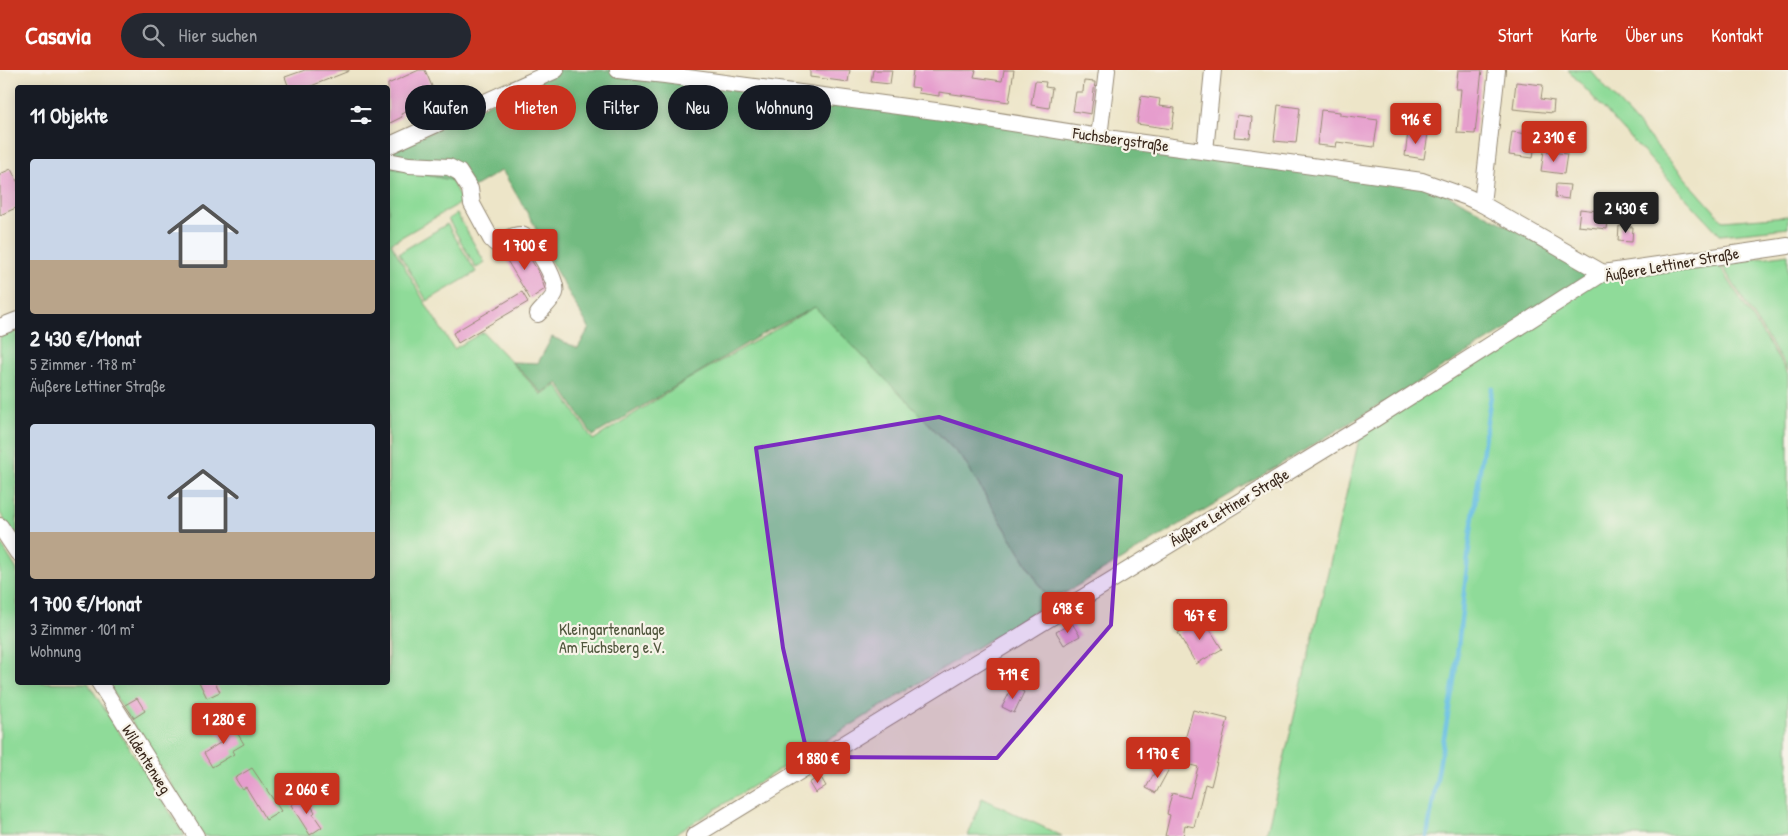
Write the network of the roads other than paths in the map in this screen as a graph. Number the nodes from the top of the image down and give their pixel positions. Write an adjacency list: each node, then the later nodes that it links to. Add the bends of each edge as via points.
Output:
1 (556, 70): 7 (street)
2 (618, 70): 6 (street, Fuchsbergstraße, via 934,111)
3 (1107, 70): 6 (street)
4 (1213, 70): 8 (street)
5 (1497, 70): 10 (street)
6 (1099, 137): 8 (street, Fuchsbergstraße)
7 (390, 145)
8 (1205, 151): 10 (street, Fuchsbergstraße, via 1422,181)
9 (390, 161): 13 (street, via 449,167 459,172 470,189 472,204 495,243 521,235 528,238 556,284 555,293)
10 (1482, 204): 12 (street, Fuchsbergstraße)
11 (1788, 246): 12 (street, Äußere Lettiner Straße)
12 (1602, 273): 20 (street, Äußere Lettiner Straße, via 1368,423)
13 (538, 314)
14 (15, 321): 15 (street)
15 (0, 328)
16 (0, 526): 17 (street)
17 (15, 548)
18 (101, 685): 19 (street, Wildentenweg)
19 (196, 836)
20 (694, 836)

